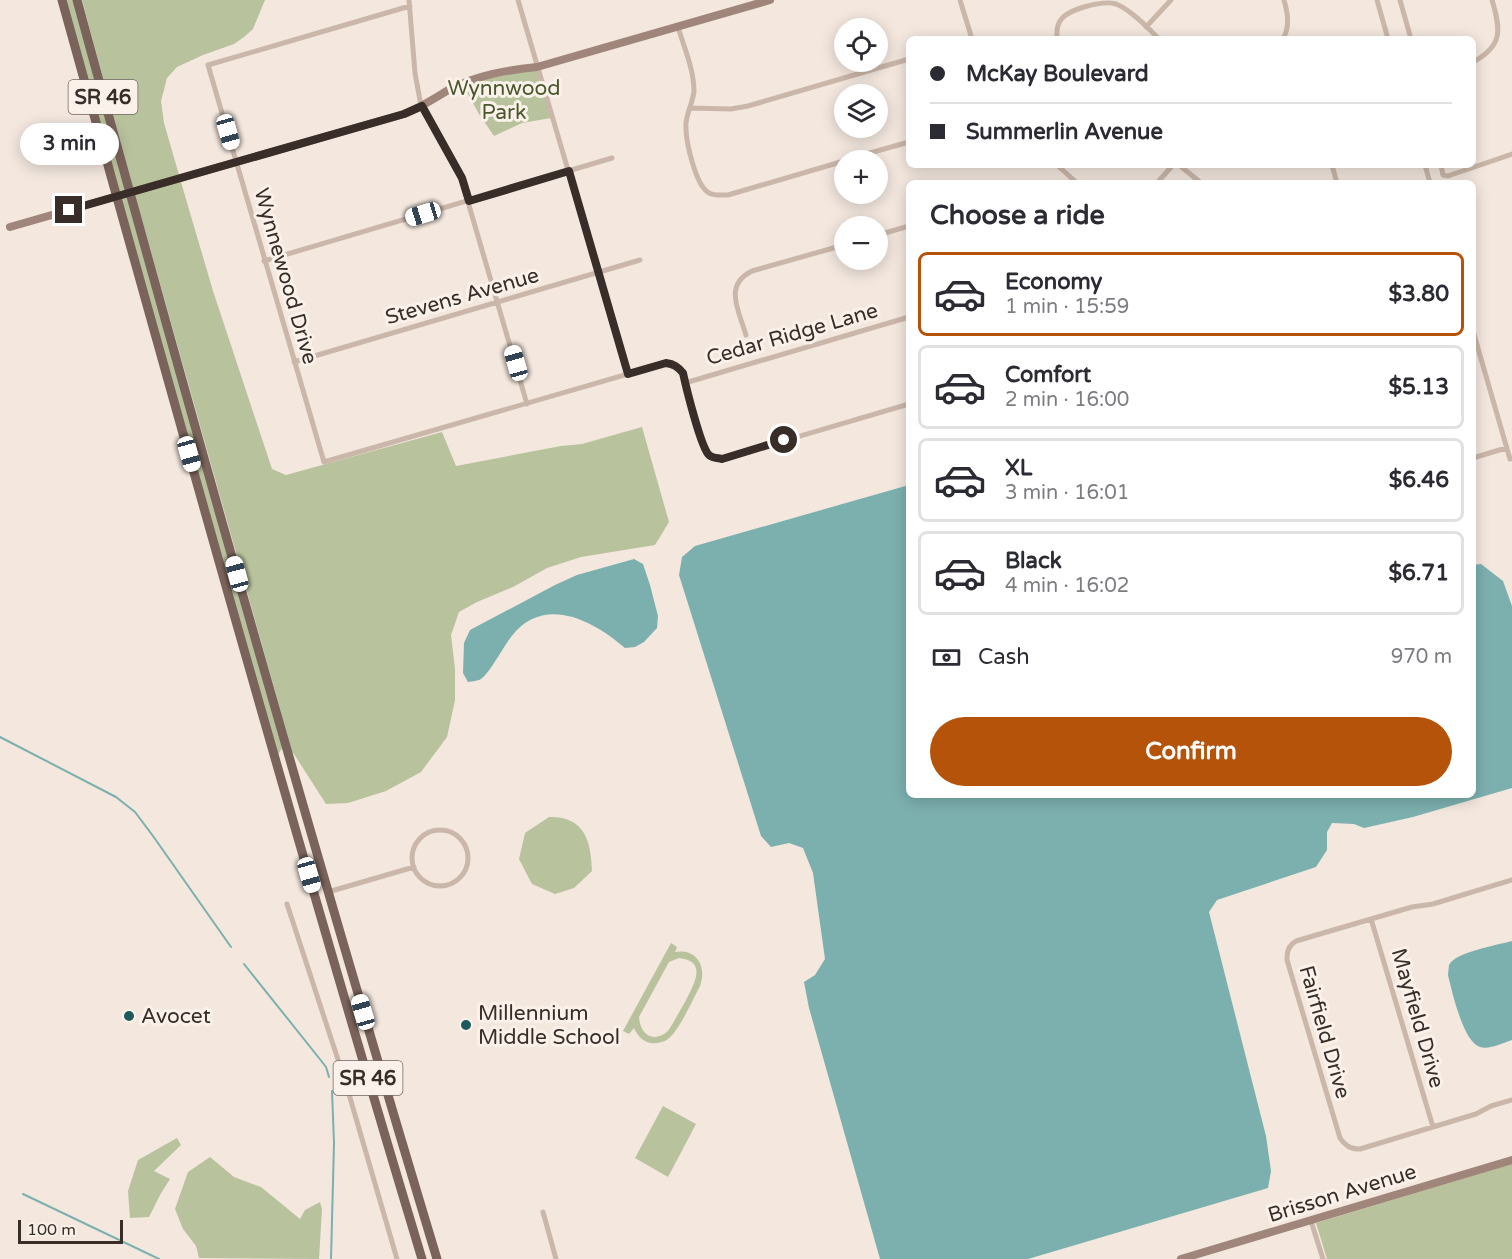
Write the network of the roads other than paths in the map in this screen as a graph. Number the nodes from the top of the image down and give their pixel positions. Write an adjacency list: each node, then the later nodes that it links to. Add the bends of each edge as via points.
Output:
1 (62, 0): 42 (main road, SR 46)
2 (77, 0): 41 (main road, SR 46)
3 (518, 0): 22 (street)
4 (771, 0): 12 (street)
5 (960, 0): 14 (street)
6 (1171, 0): 13 (street)
7 (1284, 0): 17 (street, via 1289,22)
8 (1377, 0): 18 (street)
9 (1400, 0): 19 (street)
10 (1492, 0): 21 (street, via 1497,39 1492,49)
11 (409, 3): 23 (street); 29 (street, Wynnewood Drive, via 208,65)
12 (678, 27): 22 (street); 24 (street, via 692,77 694,93)
13 (1146, 27): 15 (street, via 1123,7 1104,2 1068,13 1060,19); 16 (street)
14 (971, 36)
15 (1057, 36)
16 (1156, 36)
17 (1284, 36)
18 (1387, 36)
19 (1410, 36)
20 (906, 60): 24 (street, via 748,106)
21 (1476, 60)
22 (537, 67): 23 (street, via 468,81); 37 (street)
23 (422, 106): 29 (street); 43 (street, via 462,178)
24 (690, 108): 30 (street, via 686,122 689,149 699,182 711,194 728,195)
25 (906, 143): 26 (street)
26 (882, 150)
27 (1512, 154): 31 (street)
28 (612, 158): 37 (street)
29 (236, 162): 41 (street); 49 (street, Wynnewood Drive)
30 (834, 164)
31 (1476, 166)
32 (1060, 168): 38 (street)
33 (1170, 168): 39 (street)
34 (1183, 168): 40 (street)
35 (1442, 168): 36 (street, via 1443,175 1448,176)
36 (1471, 168)
37 (569, 171): 43 (street); 50 (street)
38 (1074, 180)
39 (1160, 180)
40 (1198, 180)
41 (130, 193): 42 (street); 65 (main road, SR 46)
42 (117, 197): 44 (street); 74 (main road, SR 46, via 295,829)
43 (469, 201): 49 (street); 51 (street)
44 (10, 226)
45 (906, 227): 46 (street)
46 (888, 232)
47 (834, 248): 53 (street, via 745,274 736,285 735,299)
48 (640, 260): 50 (street, Stevens Avenue)
49 (264, 261): 55 (street, Wynnewood Drive)
50 (599, 273): 51 (street, Stevens Avenue); 56 (street)
51 (499, 303): 55 (street, Stevens Avenue); 58 (street)
52 (906, 318): 57 (street, Cedar Ridge Lane)
53 (746, 335)
54 (1476, 342): 60 (street)
55 (294, 362): 58 (street, Wynnewood Drive, via 324,462)
56 (628, 374): 57 (street, via 659,364 673,364 683,373); 58 (street)
57 (685, 383): 59 (street, via 702,442 709,456 722,459)
58 (527, 404)
59 (906, 405)
60 (1506, 448): 61 (street); 62 (street)
61 (1476, 457)
62 (1510, 459)
63 (414, 867): 63 (street, via 427,883 448,885 465,872 467,851 454,834 433,832 416,845); 65 (street)
64 (1512, 880): 67 (street, Fairfield Drive)
65 (328, 892): 75 (main road, SR 46)
66 (287, 904): 73 (street, via 346,1084)
67 (1371, 919): 69 (street, Mayfield Drive); 69 (street, Fairfield Drive, via 1296,941 1287,950 1340,1138 1346,1146 1360,1149)
68 (1512, 1100): 69 (street, Fairfield Drive)
69 (1433, 1127)
70 (1512, 1160): 72 (street, Brisson Avenue)
71 (543, 1212): 76 (street)
72 (1311, 1221): 77 (street, Brisson Avenue); 78 (street)
73 (397, 1259)
74 (422, 1259)
75 (437, 1259)
76 (556, 1259)
77 (1181, 1259)
78 (1323, 1259)

